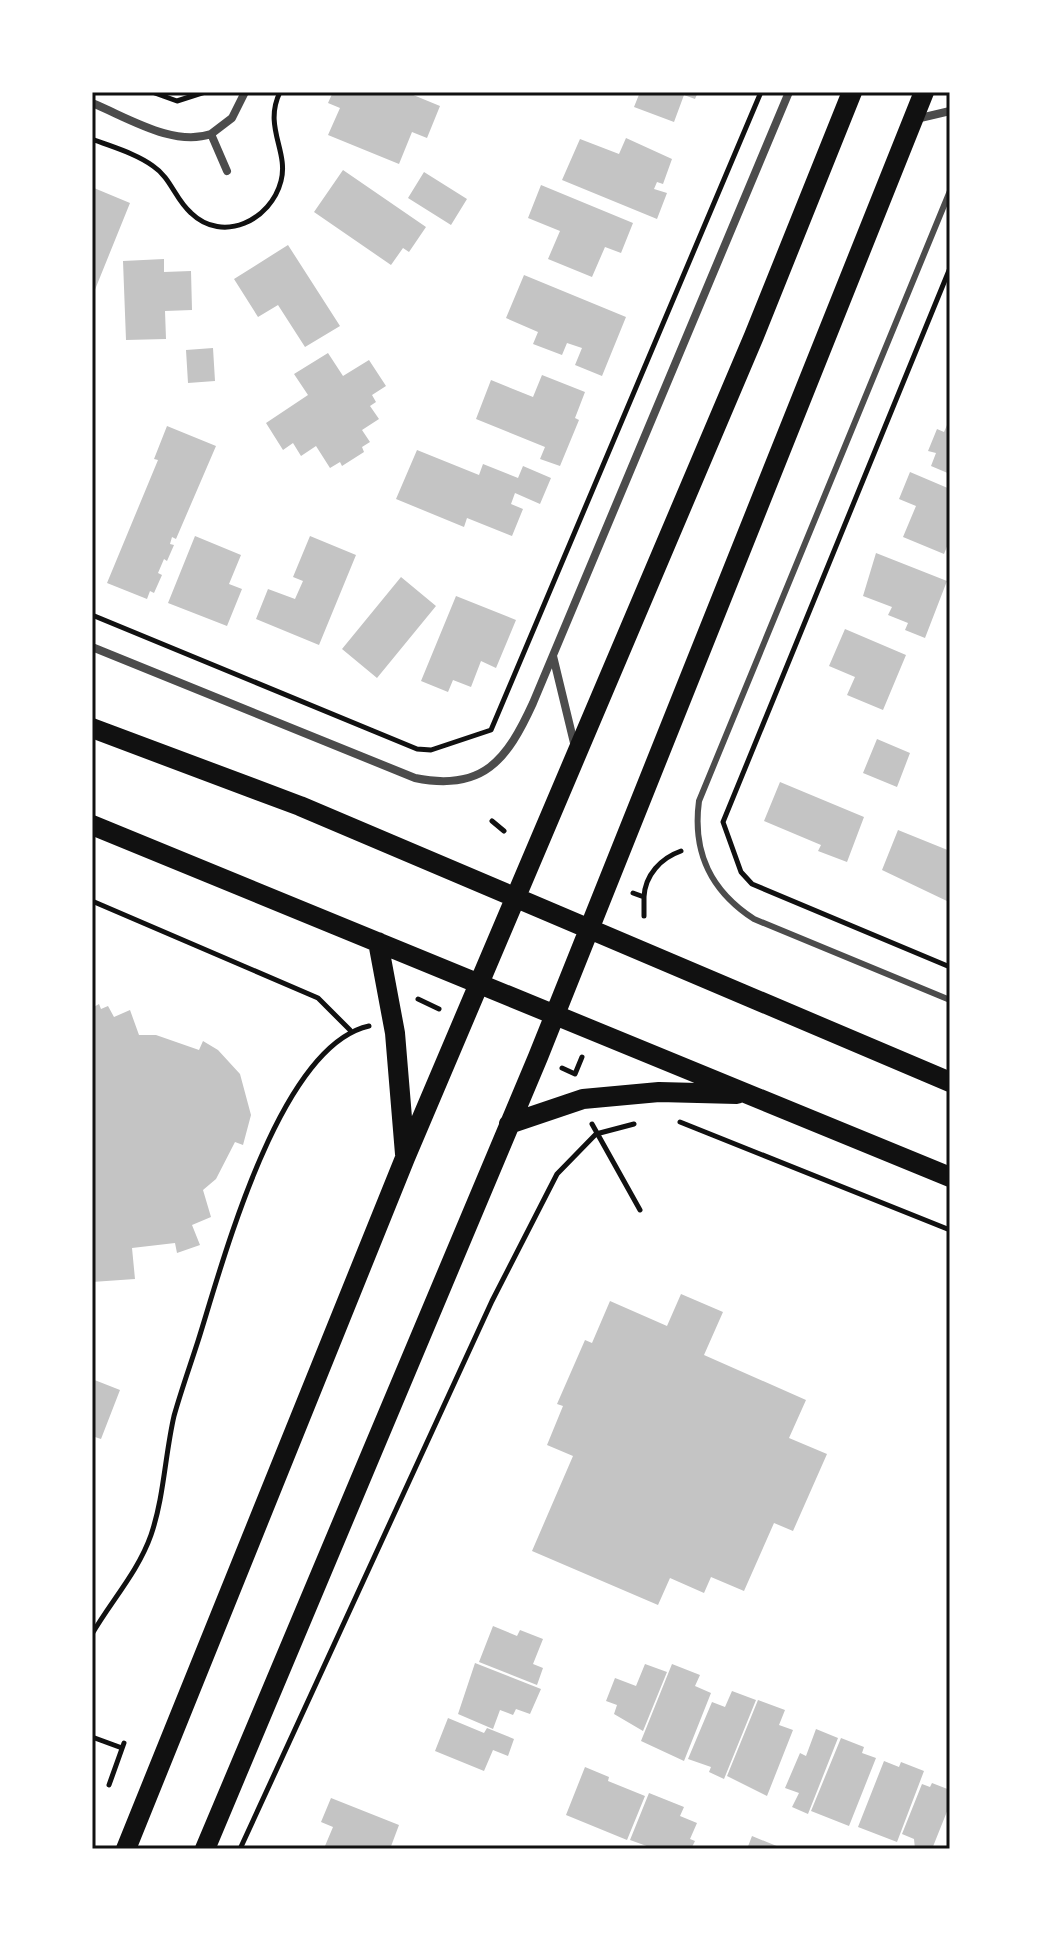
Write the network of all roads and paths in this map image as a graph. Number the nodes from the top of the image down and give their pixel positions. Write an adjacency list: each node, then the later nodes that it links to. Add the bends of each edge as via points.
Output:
1 (152, 92): 2 (path, via 177,101)
2 (205, 92)
3 (245, 92): 11 (street, via 232,118)
4 (761, 92): 15 (path, via 491,730 437,749 417,749)
5 (789, 92): 17 (street)
6 (852, 92): 19 (main road)
7 (924, 92): 10 (main road)
8 (92, 103): 11 (street, via 175,136)
9 (950, 111): 10 (street)
10 (912, 120): 29 (main road)
11 (211, 134): 12 (street)
12 (227, 171)
13 (950, 191): 34 (lane, via 699,801 697,830 719,892 754,919)
14 (950, 268): 31 (path, via 723,822 741,872 752,884)
15 (92, 615)
16 (92, 647): 17 (street, via 391,770 436,781 460,781 495,764 515,741)
17 (553, 656): 19 (street)
18 (92, 728): 25 (main road, via 300,806)
19 (576, 752): 25 (main road)
20 (492, 821): 22 (path)
21 (92, 825): 30 (main road)
22 (504, 831)
23 (684, 849): 26 (path, via 658,865)
24 (633, 893): 26 (path)
25 (516, 897): 29 (main road); 32 (main road)
26 (644, 897): 28 (path)
27 (92, 901): 49 (path, via 318,998 350,1030 298,1088 266,1146 224,1247 184,1381 151,1534)
28 (644, 916)
29 (590, 928): 36 (main road); 39 (main road)
30 (378, 942): 32 (main road); 45 (main road, via 395,1033)
31 (950, 967)
32 (479, 983): 36 (main road); 45 (main road)
33 (418, 999): 35 (path)
34 (950, 1000)
35 (441, 1010)
36 (555, 1014): 40 (main road); 42 (main road)
37 (582, 1057): 38 (path, via 575,1074)
38 (561, 1068)
39 (950, 1082)
40 (749, 1094): 42 (main road, via 659,1092 583,1099); 46 (main road)
41 (671, 1121): 48 (path)
42 (509, 1124): 53 (main road)
43 (644, 1124): 44 (path)
44 (596, 1134): 47 (path); 54 (path, via 557,1174 492,1301)
45 (405, 1158): 52 (main road)
46 (950, 1177)
47 (640, 1210)
48 (950, 1230)
49 (92, 1634)
50 (92, 1737): 51 (path, via 123,1746)
51 (109, 1785)
52 (126, 1849)
53 (205, 1849)
54 (240, 1849)

